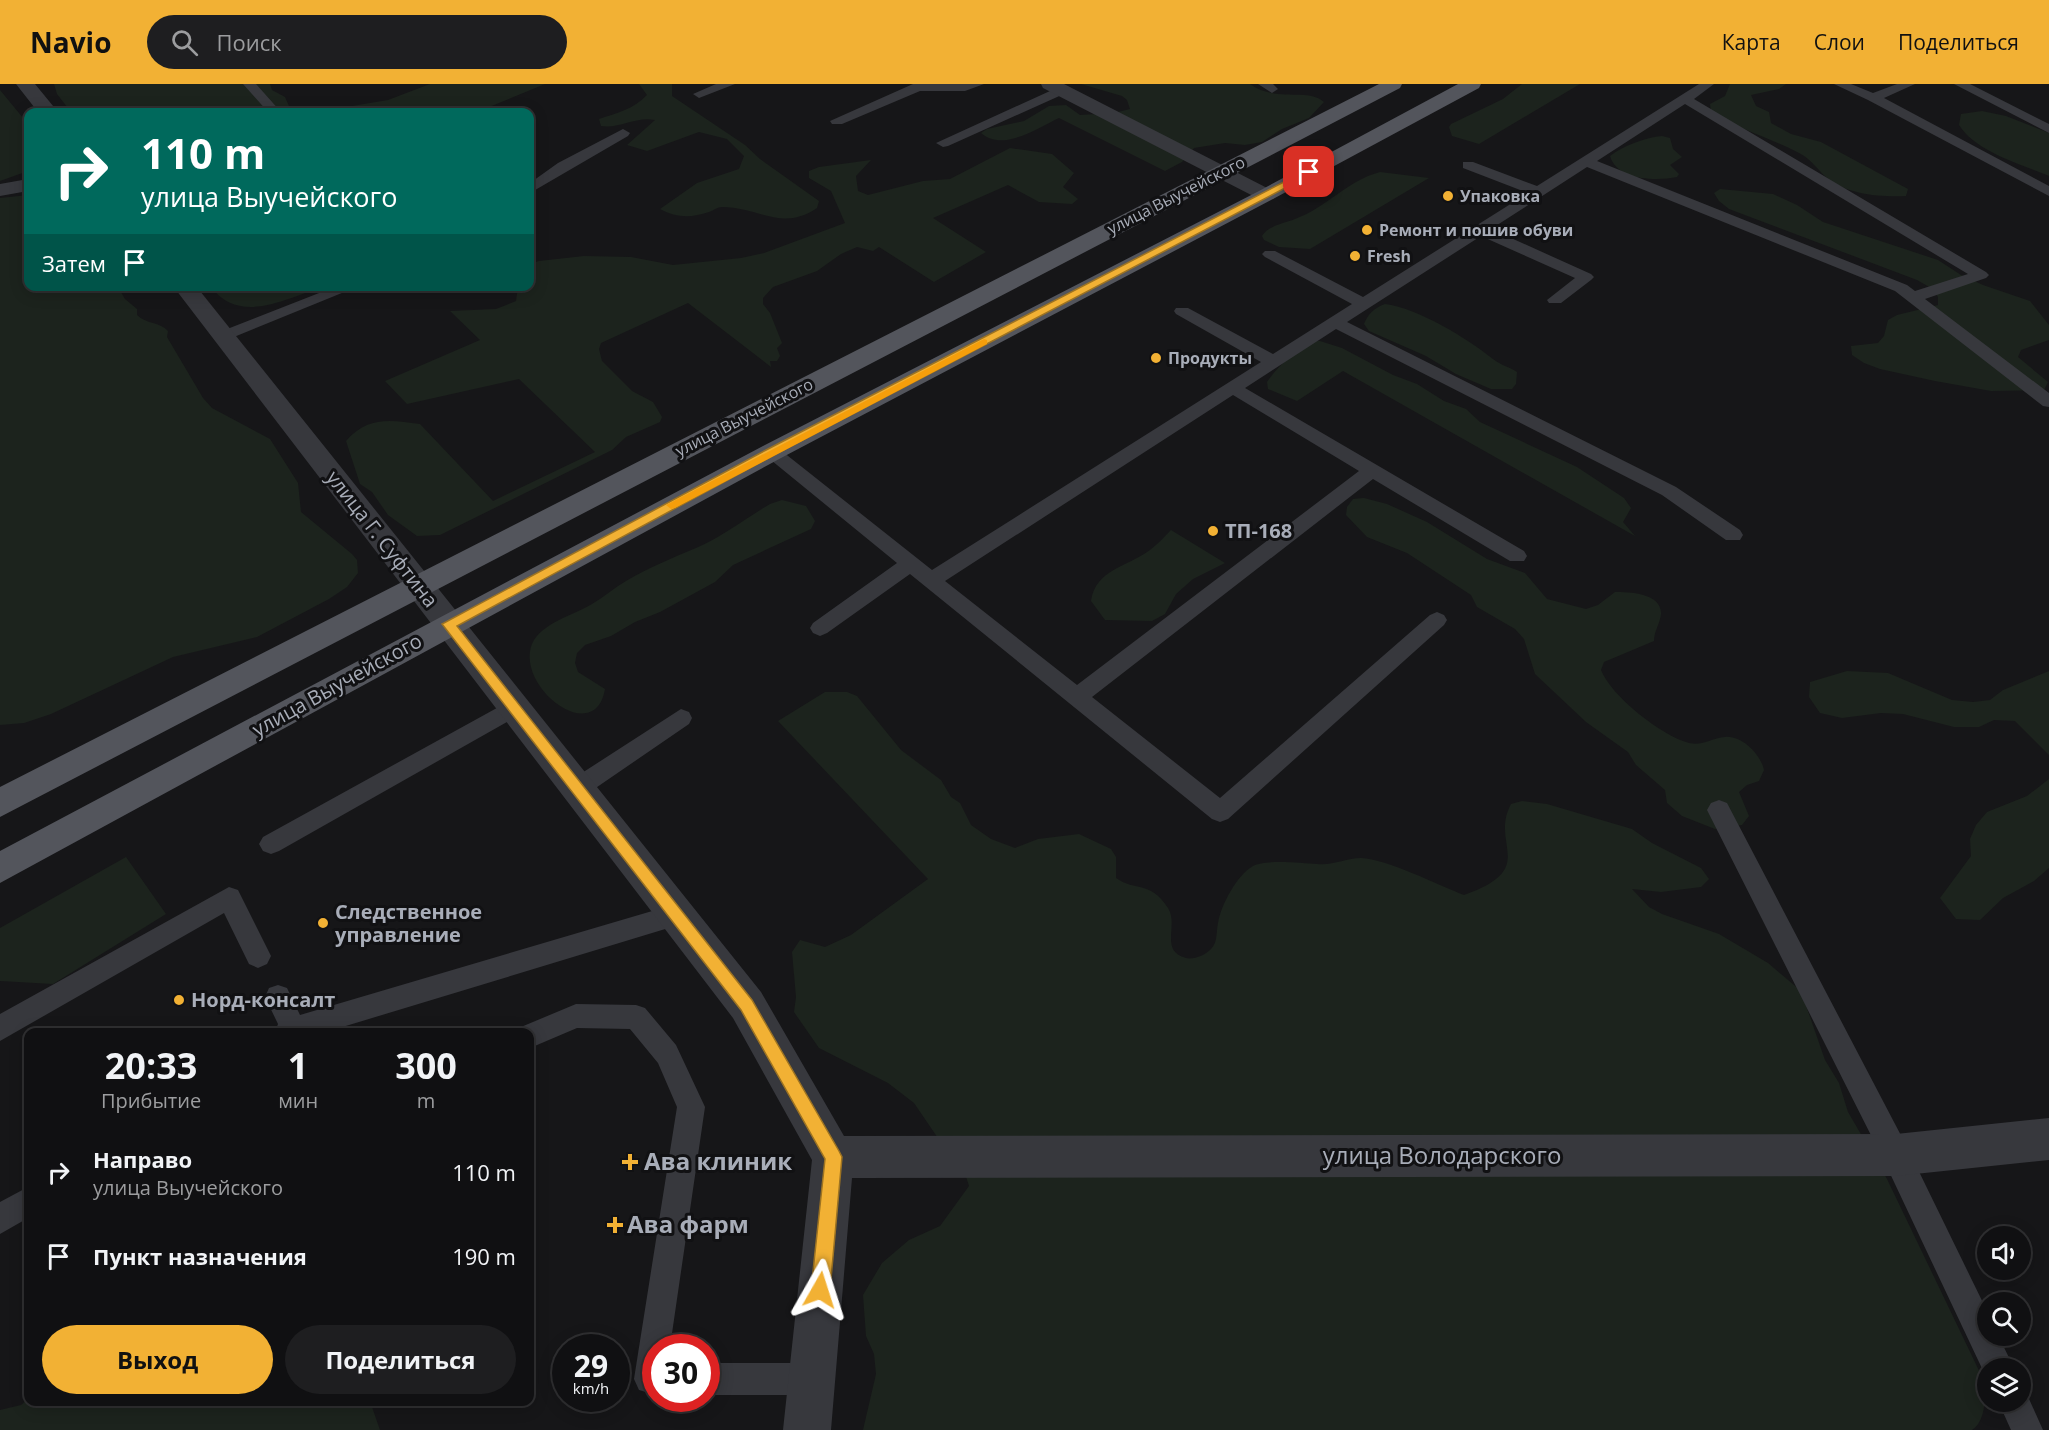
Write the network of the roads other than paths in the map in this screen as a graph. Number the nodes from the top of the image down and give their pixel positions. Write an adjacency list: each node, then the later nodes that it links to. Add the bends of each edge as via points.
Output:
1 (25, 84): 15 (street)
2 (249, 84): 16 (lane)
3 (729, 84): 12 (lane)
4 (978, 84): 17 (lane, via 918,87)
5 (1393, 84): 23 (main road, улица Выучейского)
6 (1472, 84): 29 (main road, улица Выучейского)
7 (1708, 84): 14 (lane)
8 (1840, 84): 13 (lane)
9 (1909, 84): 13 (lane)
10 (1960, 84): 18 (lane)
11 (1056, 87): 20 (lane); 23 (street)
12 (699, 94)
13 (1873, 97): 28 (lane)
14 (1685, 99): 21 (lane); 34 (lane, via 1981,275)
15 (45, 108)
16 (271, 108)
17 (837, 121)
18 (2049, 129)
19 (623, 133): 25 (lane)
20 (943, 143)
21 (1586, 162): 27 (lane); 34 (lane, via 1901,288)
22 (1468, 165): 27 (lane)
23 (1213, 168): 29 (street); 49 (main road, улица Выучейского)
24 (24, 186): 26 (street)
25 (534, 186)
26 (0, 190)
27 (1539, 192): 30 (lane)
28 (2049, 192)
29 (1266, 195): 43 (main road, улица Выучейского)
30 (1480, 230): 35 (lane, via 1586,277); 36 (lane)
31 (1270, 254): 36 (lane)
32 (188, 291): 39 (street, улица Г. Суфтина)
33 (339, 291): 39 (lane)
34 (1914, 297): 42 (lane)
35 (1555, 300)
36 (1364, 304): 38 (lane)
37 (1182, 311): 40 (lane)
38 (1335, 322): 40 (lane); 45 (lane, via 1669,491)
39 (223, 336): 49 (street, улица Г. Суфтина)
40 (1274, 362): 41 (lane)
41 (1233, 388): 44 (lane); 48 (lane)
42 (2049, 402)
43 (772, 452): 47 (lane); 51 (main road, улица Выучейского)
44 (1372, 470): 46 (lane); 53 (lane)
45 (1734, 535)
46 (1517, 556)
47 (909, 565): 48 (lane); 52 (lane)
48 (933, 579): 53 (lane)
49 (418, 585): 51 (street, улица Г. Суфтина); 57 (main road, улица Выучейского)
50 (1437, 620): 53 (lane, via 1220,812)
51 (449, 624): 54 (street, улица Г. Суфтина); 60 (main road, улица Выучейского)
52 (820, 628)
53 (1077, 696)
54 (513, 708): 56 (street, улица Г. Суфтина); 59 (lane)
55 (681, 718): 56 (lane)
56 (576, 789): 61 (street, улица Г. Суфтина)
57 (0, 803)
58 (1719, 810): 69 (lane)
59 (271, 844)
60 (0, 868)
61 (676, 915): 66 (lane); 70 (street, улица Г. Суфтина, via 747,1005)
62 (258, 956): 64 (lane, via 229,898)
63 (278, 997): 65 (lane)
64 (0, 1028)
65 (290, 1028)
66 (298, 1028)
67 (534, 1034): 73 (lane, via 576,1016 636,1017 667,1054 691,1107)
68 (2049, 1139): 69 (street, улица Володарского)
69 (1896, 1155): 70 (street, улица Володарского); 74 (lane)
70 (833, 1157): 76 (street)
71 (24, 1204): 72 (lane)
72 (0, 1219)
73 (657, 1334)
74 (1993, 1358)
75 (720, 1379): 76 (lane)
76 (812, 1379): 78 (street)
77 (2019, 1412): 79 (lane)
78 (807, 1430)
79 (2027, 1430)

